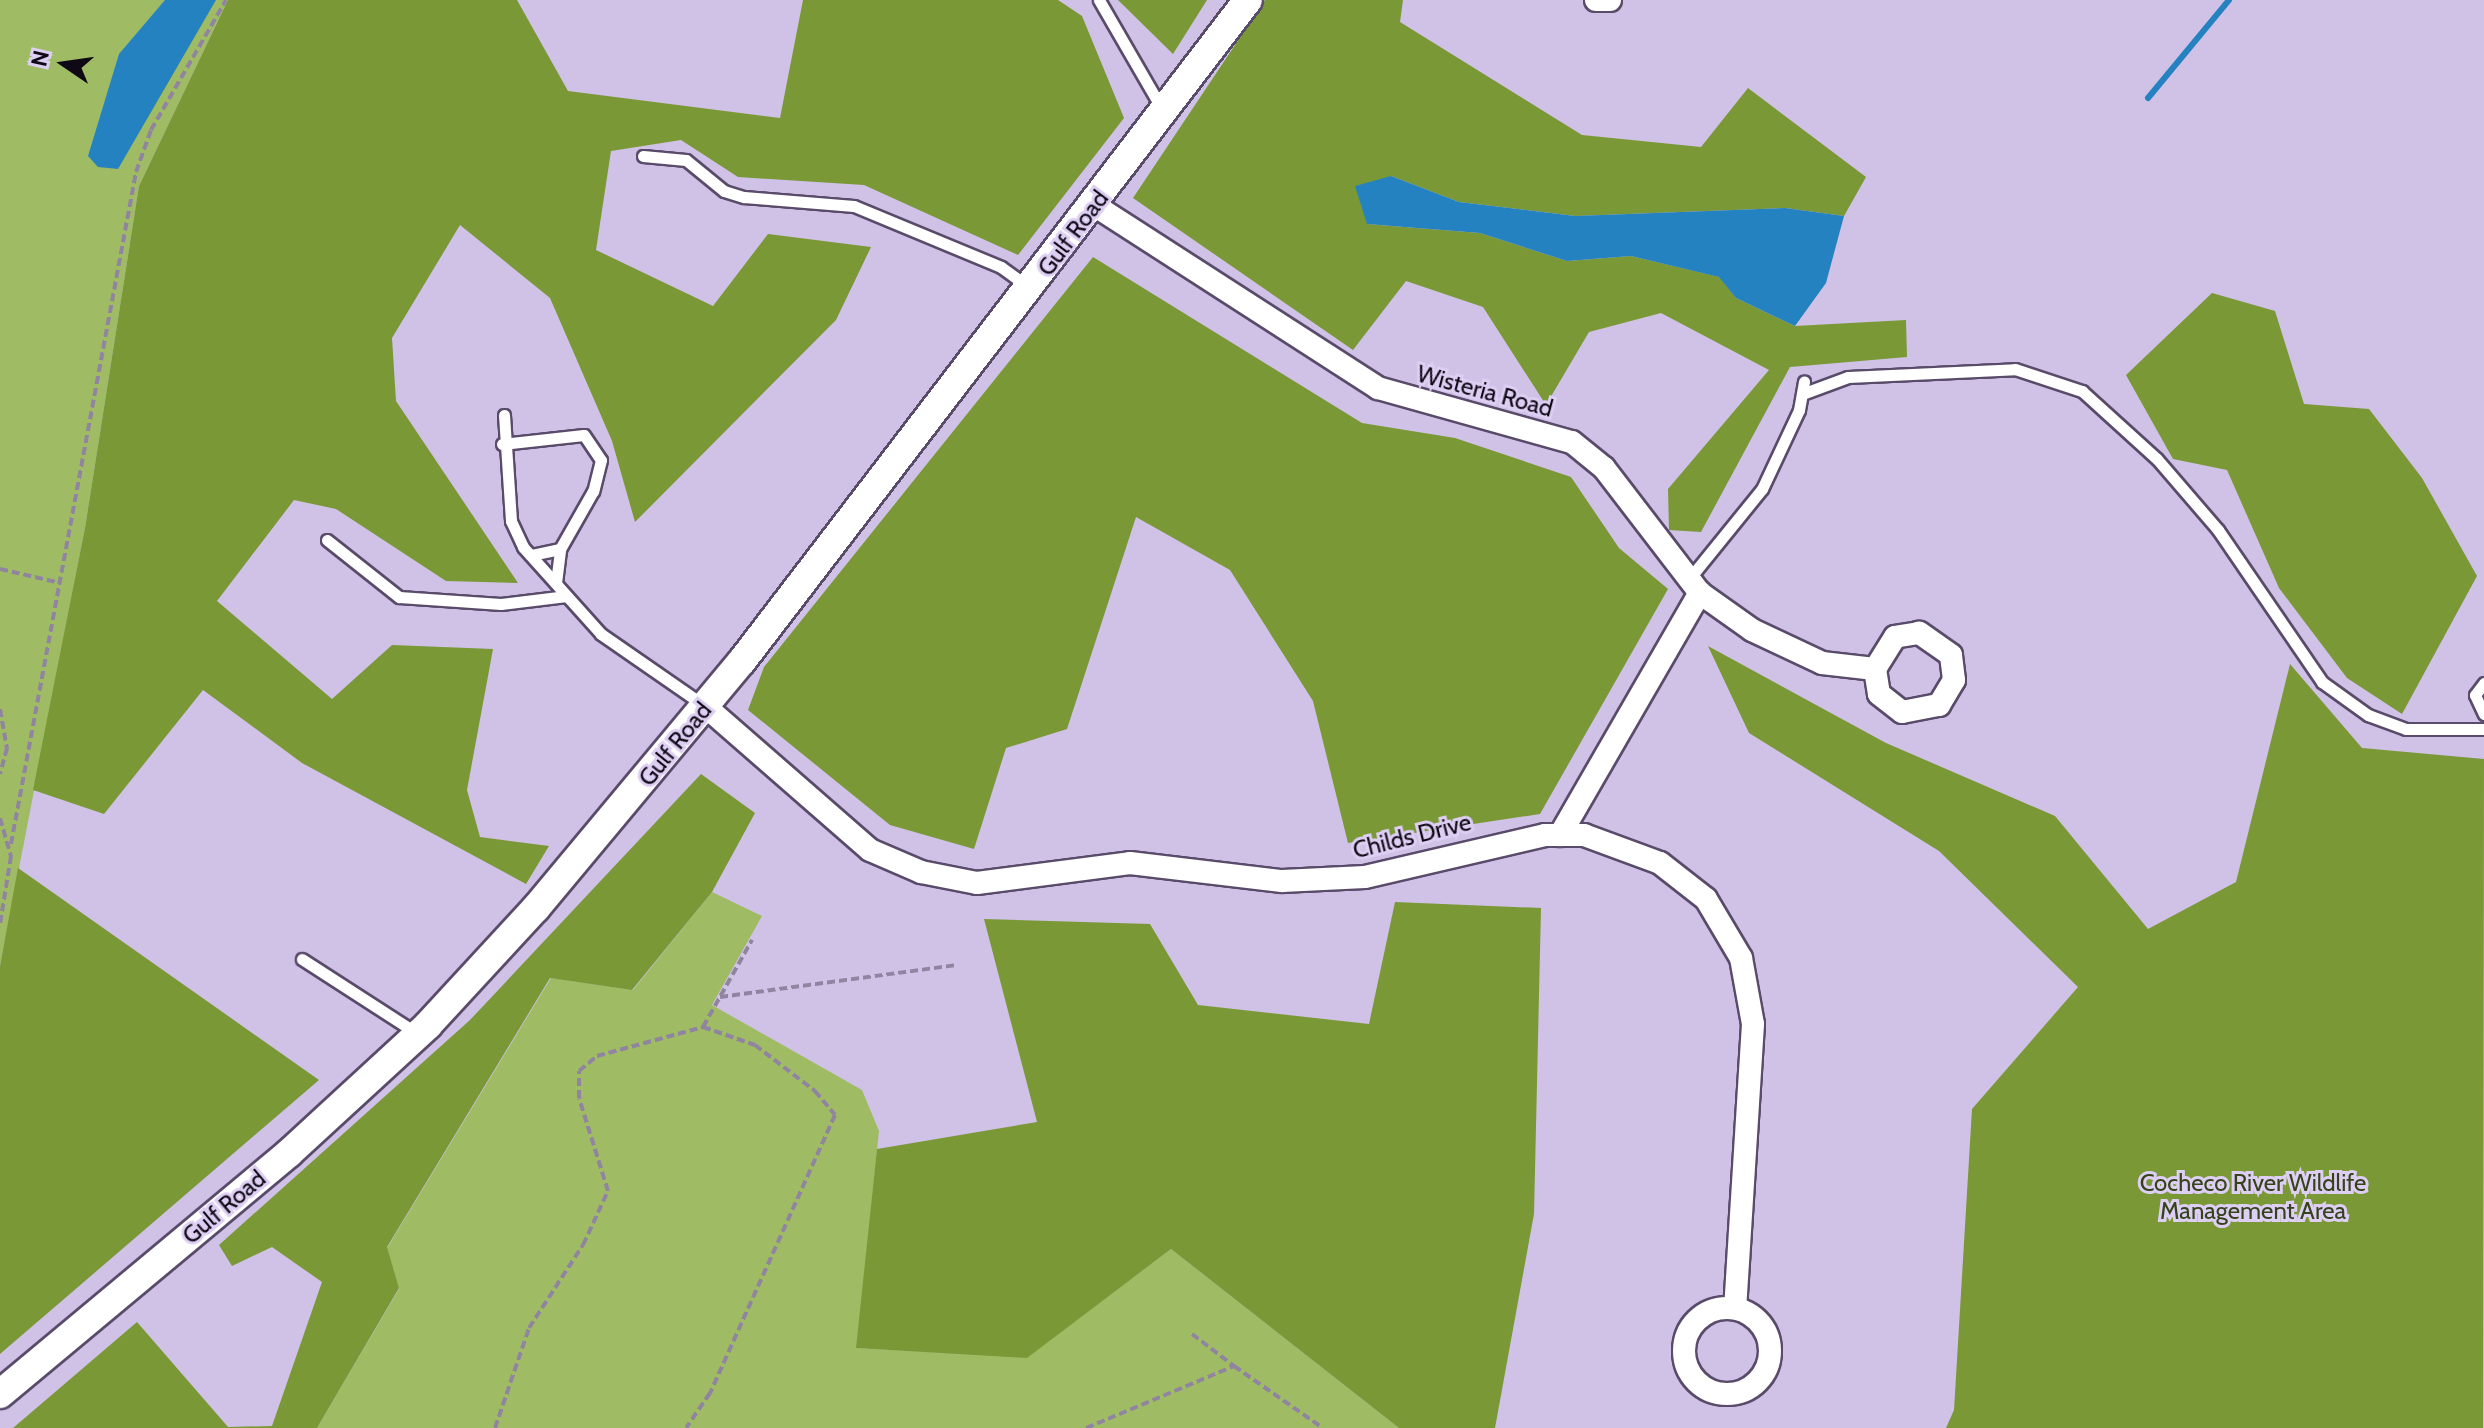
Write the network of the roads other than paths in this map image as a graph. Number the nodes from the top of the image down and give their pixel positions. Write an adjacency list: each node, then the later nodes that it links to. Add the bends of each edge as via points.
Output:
1 (1099, 0): 5 (lane)
2 (1248, 0): 5 (street, Gulf Road)
3 (1596, 0): 4 (street)
4 (1610, 0)
5 (1165, 115): 7 (street, Gulf Road)
6 (643, 156): 8 (lane, via 686,160 724,191 744,197 854,206 1001,267)
7 (1094, 205): 8 (street, Gulf Road); 17 (street, Wisteria Road, via 1378,388 1572,442 1604,468)
8 (1031, 288): 21 (street, Gulf Road)
9 (1804, 381): 10 (lane)
10 (1802, 394): 17 (lane, via 1762,489); 23 (lane, via 1848,377 2015,369 2082,391 2149,450 2218,530 2322,682 2368,715 2406,729)
11 (504, 415): 12 (lane)
12 (502, 444): 14 (lane, via 574,434 596,449 601,460 593,491); 15 (lane, via 511,521)
13 (327, 540): 18 (lane, via 399,597 501,604)
14 (560, 549): 15 (lane); 16 (lane)
15 (531, 555): 16 (lane)
16 (556, 583): 18 (lane)
17 (1695, 586): 19 (street, Wisteria Road, via 1752,630 1822,663); 24 (street)
18 (567, 596): 21 (lane, via 601,634)
19 (1875, 669)
20 (2484, 683): 22 (lane, via 2475,695)
21 (705, 706): 24 (street, Childs Drive, via 870,850 921,872 977,883 1130,863 1282,881 1365,877 1473,846); 26 (street, Gulf Road, via 559,883)
22 (2484, 714)
23 (2484, 729)
24 (1560, 835): 27 (street, Childs Drive, via 1584,835 1660,863 1706,899 1741,958 1753,1024)
25 (302, 959): 26 (lane)
26 (418, 1034): 28 (street, Gulf Road)
27 (1735, 1308)
28 (0, 1394)

